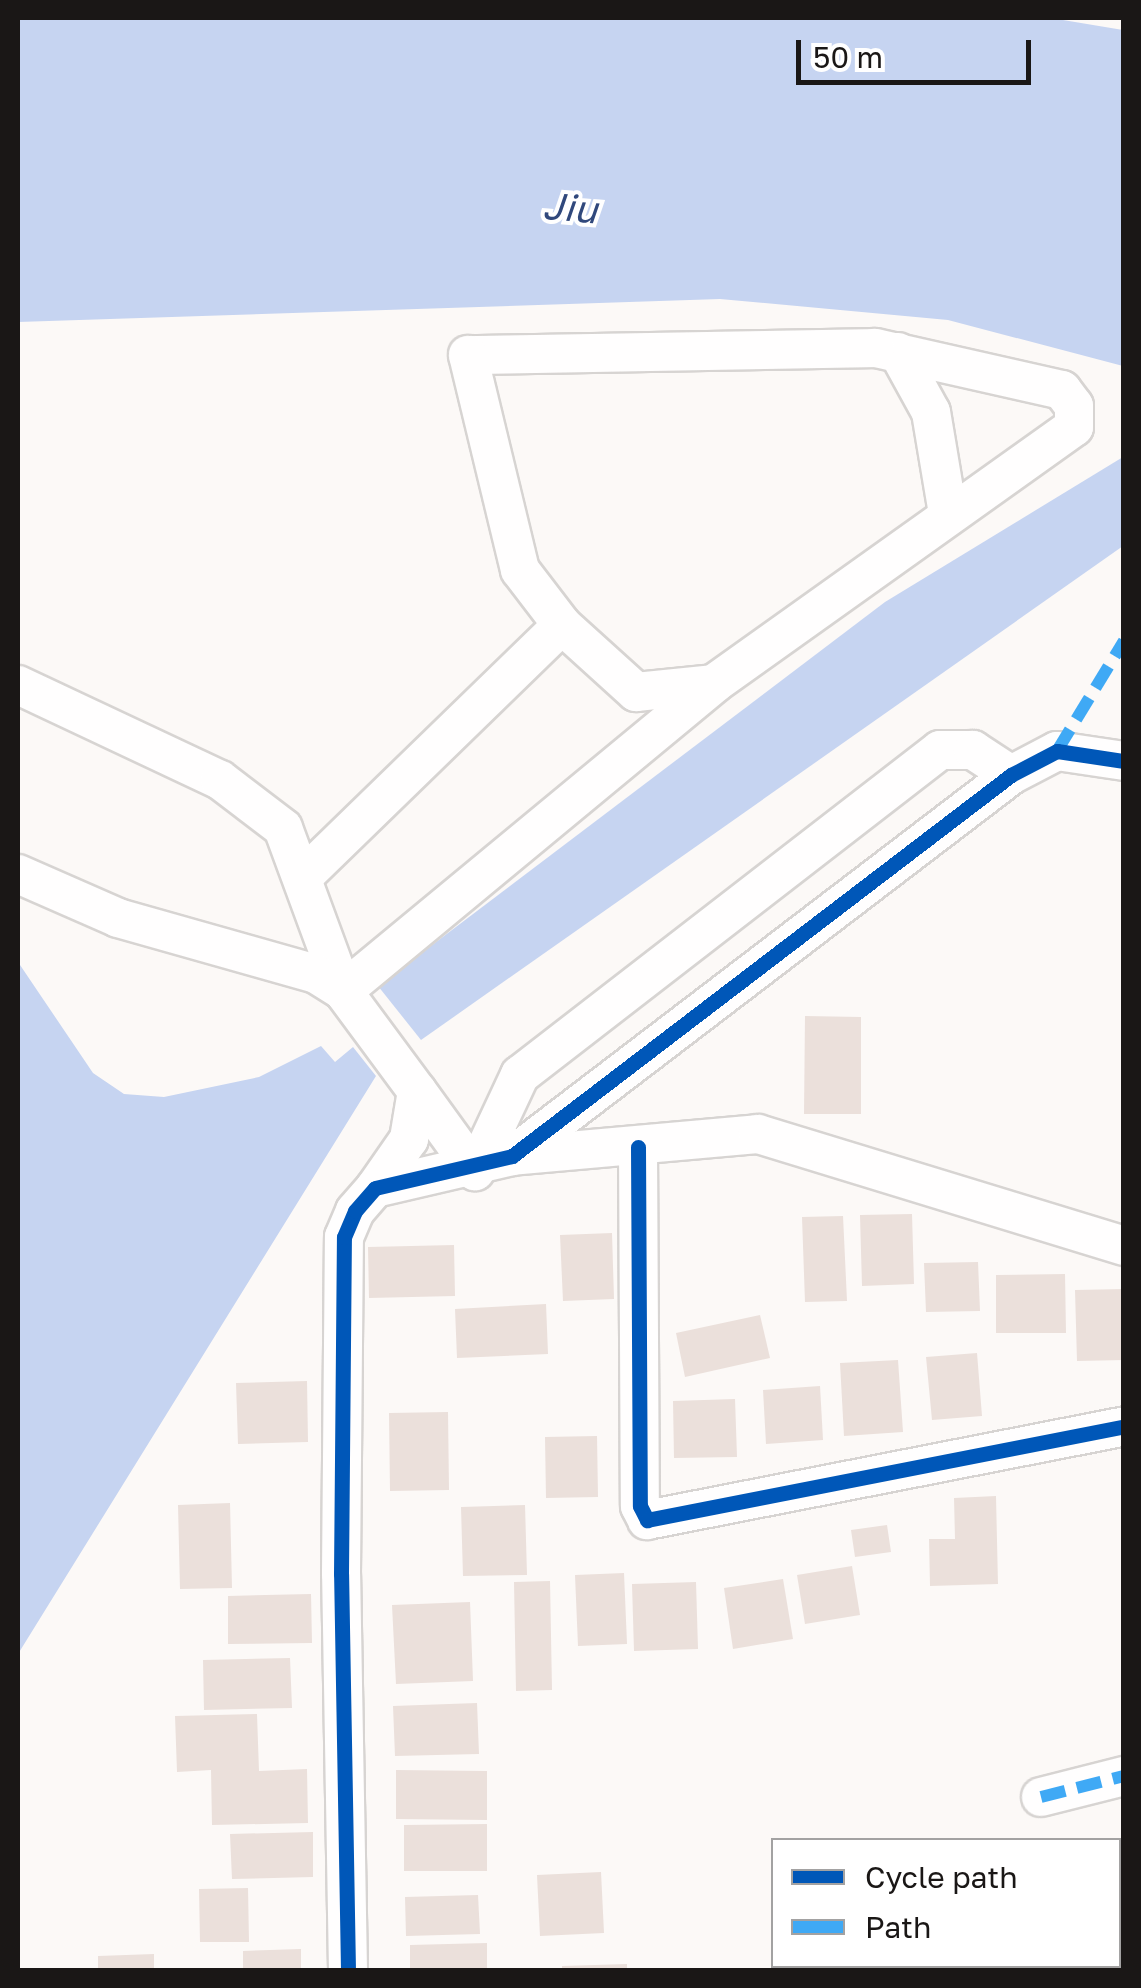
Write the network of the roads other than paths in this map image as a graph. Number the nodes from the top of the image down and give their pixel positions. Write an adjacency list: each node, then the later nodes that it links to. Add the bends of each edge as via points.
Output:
1 (898, 352): 2 (street, via 931,412); 2 (street, via 1062,390 1074,406 1074,427); 3 (street, via 468,355 520,570)
2 (948, 514): 4 (street)
3 (562, 626): 4 (street, via 636,692); 9 (street)
4 (715, 683): 10 (street)
5 (18, 686): 9 (street, via 220,780 282,828)
6 (1124, 762): 7 (street, via 1056,750)
7 (1011, 776): 13 (street); 14 (street, via 972,750 940,750 520,1075)
8 (18, 874): 10 (street, via 118,918 316,974)
9 (304, 876): 10 (street)
10 (343, 991): 11 (street)
11 (417, 1092): 14 (street); 15 (street, via 410,1138)
12 (638, 1147): 13 (street); 16 (street, via 783,1139); 17 (street, via 640,1506 647,1520)
13 (512, 1156): 14 (street)
14 (475, 1171): 15 (street)
15 (376, 1188): 20 (street, via 344,1236)
16 (1124, 1246)
17 (1124, 1426)
18 (1124, 1776): 19 (street)
19 (1041, 1797)
20 (348, 1970)

